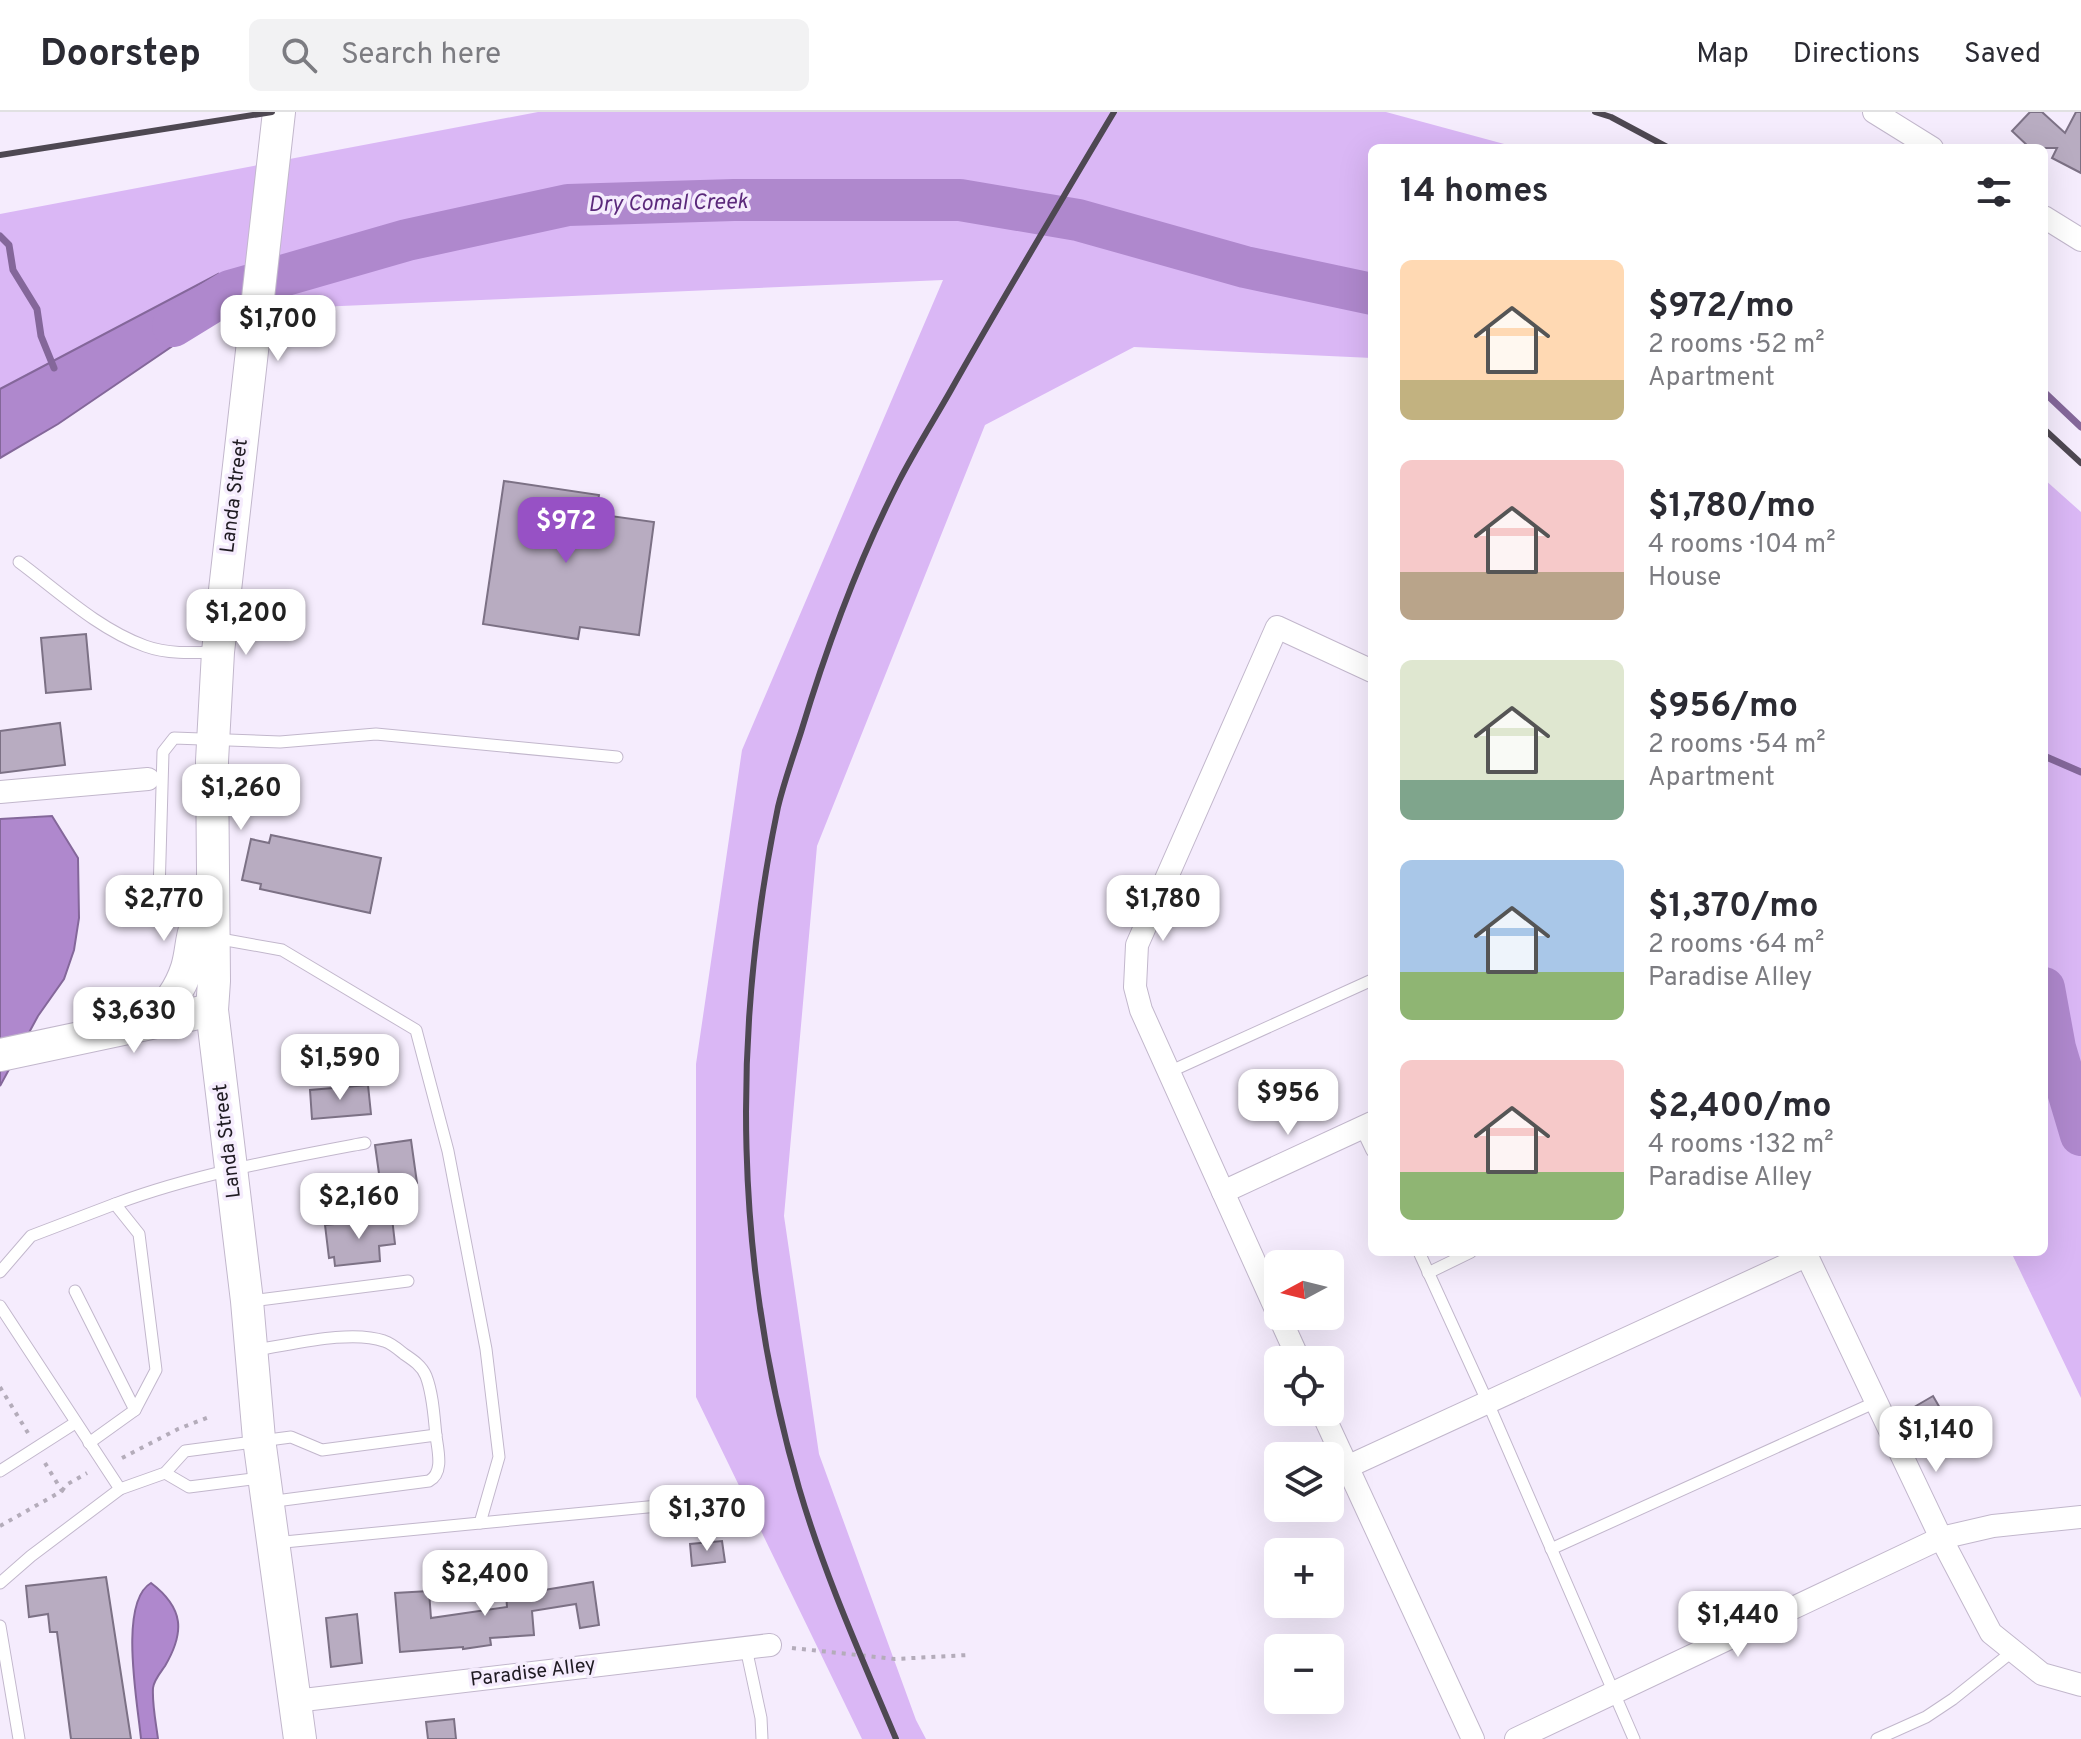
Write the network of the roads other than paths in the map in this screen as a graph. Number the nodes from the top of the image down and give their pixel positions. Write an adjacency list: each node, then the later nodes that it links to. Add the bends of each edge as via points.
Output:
1 (279, 112): 7 (main road, Landa Street)
2 (1874, 112): 3 (street)
3 (1926, 144)
4 (2048, 219): 5 (street)
5 (2081, 240)
6 (19, 562): 7 (lane, via 99,622 145,646)
7 (218, 652): 9 (main road, Landa Street)
8 (1368, 669): 19 (street, via 1277,627 1137,945 1135,987)
9 (213, 738): 10 (lane, via 280,742 376,734); 13 (main road, Landa Street); 13 (lane, via 174,738 163,752 159,893 168,906 184,914)
10 (617, 757)
11 (148, 779): 12 (street)
12 (0, 792)
13 (213, 905): 14 (main road, Landa Street); 17 (main road, via 196,920 187,969 175,996)
14 (214, 938): 16 (main road, Landa Street); 52 (lane, via 282,950 416,1030 448,1151 486,1349 499,1457)
15 (1368, 982): 19 (lane)
16 (212, 1010): 17 (main road); 22 (main road, Landa Street)
17 (152, 1022): 18 (main road)
18 (0, 1055)
19 (1169, 1072): 23 (street)
20 (1367, 1126): 23 (street)
21 (365, 1143): 22 (lane)
22 (231, 1168): 24 (lane); 34 (main road, Landa Street)
23 (1223, 1192): 32 (street)
24 (115, 1204): 29 (lane, via 31,1236); 39 (lane, via 139,1234 156,1370)
25 (1421, 1256): 30 (lane)
26 (1463, 1256): 30 (lane)
27 (1802, 1256): 38 (street)
28 (1807, 1256): 37 (street)
29 (0, 1272)
30 (1428, 1273): 38 (lane)
31 (408, 1281): 34 (lane)
32 (1264, 1284)
33 (75, 1291): 39 (lane)
34 (247, 1301): 36 (main road, Landa Street)
35 (0, 1306): 40 (lane)
36 (251, 1351): 42 (lane, via 341,1338 387,1341 425,1372); 43 (main road, Landa Street)
37 (1876, 1402): 53 (street); 55 (lane)
38 (1488, 1403): 45 (street); 55 (lane)
39 (135, 1410): 44 (lane)
40 (75, 1423): 44 (lane); 46 (lane)
41 (1328, 1426): 45 (street)
42 (436, 1435): 43 (lane, via 322,1450 291,1437); 49 (lane, via 438,1471 429,1481)
43 (259, 1439): 47 (lane, via 185,1451); 49 (main road, Landa Street)
44 (89, 1443): 48 (lane)
45 (1347, 1467): 67 (street)
46 (0, 1471)
47 (165, 1473): 48 (lane); 49 (lane, via 189,1487)
48 (120, 1489): 56 (lane)
49 (266, 1490): 54 (main road, Landa Street)
50 (700, 1502): 52 (lane)
51 (2079, 1517): 53 (street, via 1993,1526)
52 (480, 1523): 54 (lane)
53 (1941, 1538): 60 (street, via 1991,1633); 62 (street)
54 (274, 1543): 63 (main road, Landa Street)
55 (1551, 1549): 62 (lane)
56 (0, 1583)
57 (0, 1626): 64 (lane)
58 (770, 1645): 59 (street, Paradise Alley)
59 (746, 1648): 63 (street, Paradise Alley); 66 (lane)
60 (2013, 1651): 61 (street, via 2042,1674); 70 (lane, via 1926,1717)
61 (2081, 1685)
62 (1612, 1693): 68 (street); 69 (lane)
63 (295, 1701): 65 (main road, Landa Street)
64 (19, 1739)
65 (300, 1739)
66 (762, 1739)
67 (1473, 1739)
68 (1516, 1739)
69 (1634, 1739)
70 (1877, 1739)

